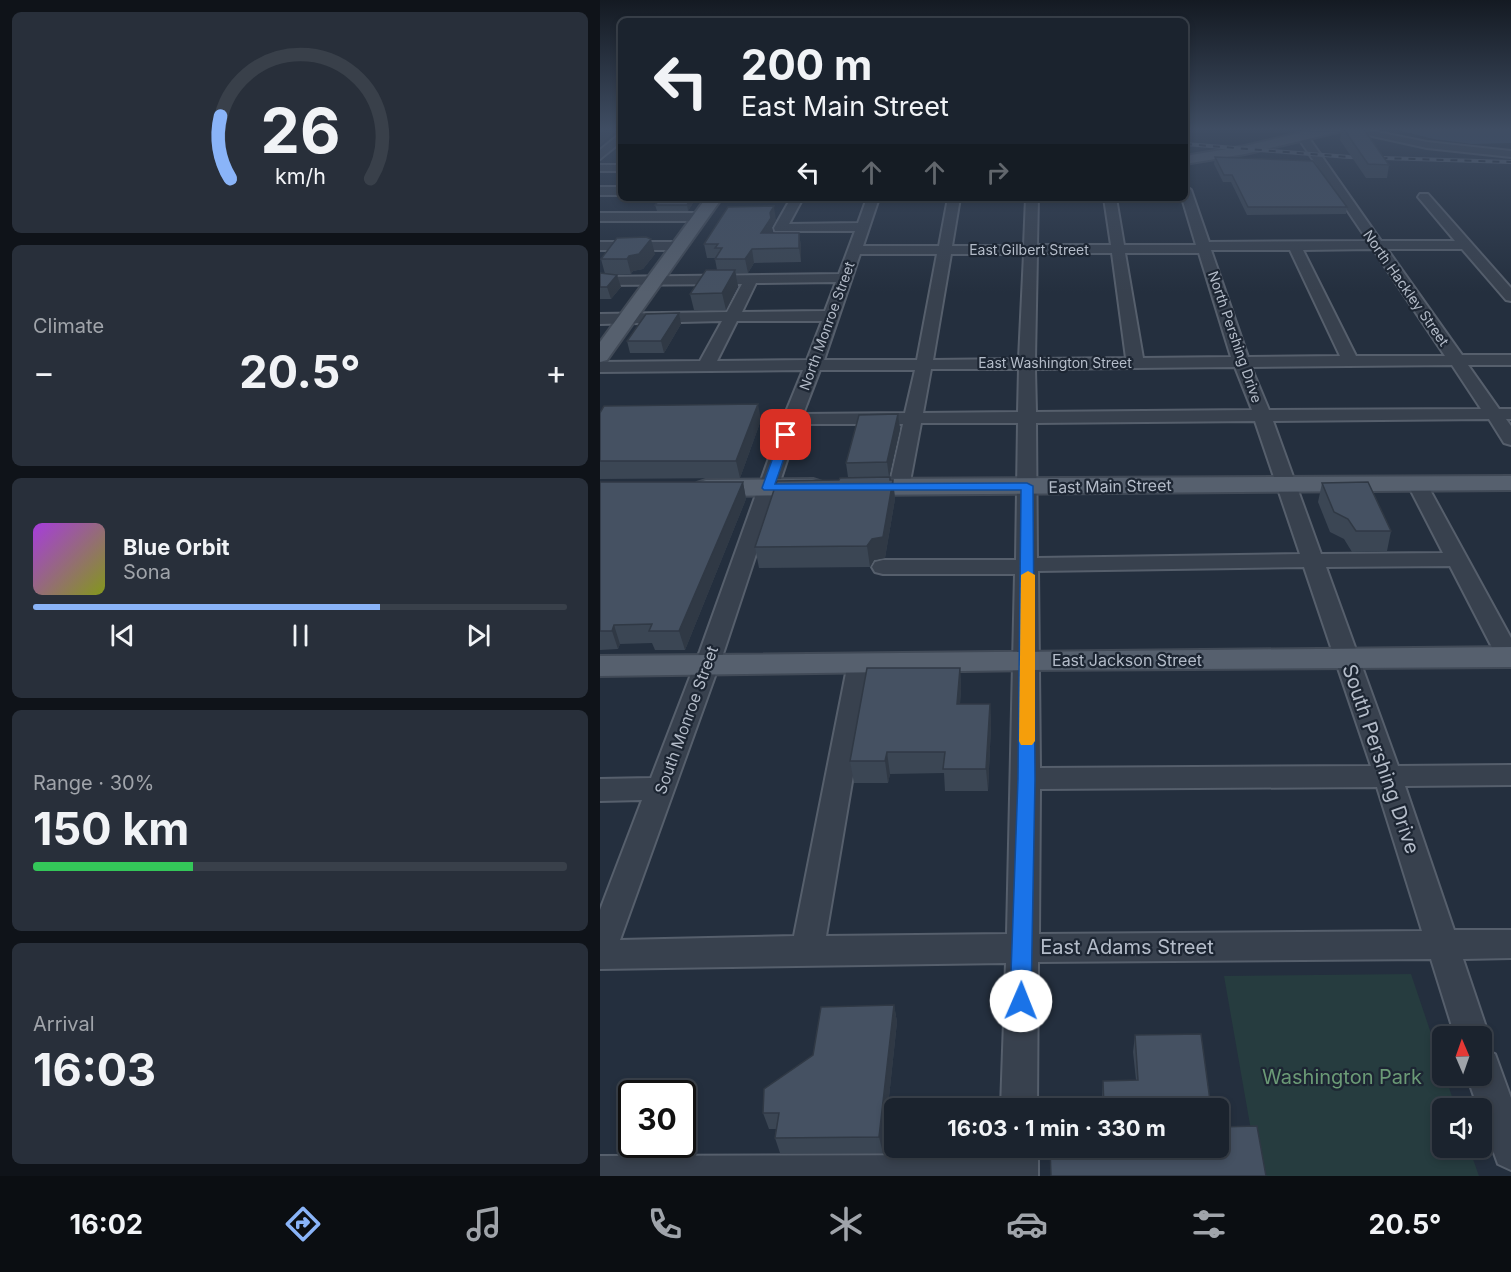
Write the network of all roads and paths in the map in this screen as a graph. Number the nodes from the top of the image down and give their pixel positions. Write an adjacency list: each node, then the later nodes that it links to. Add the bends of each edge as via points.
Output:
1 (1334, 183): 15 (street, North Hackley Street)
2 (600, 191): 3 (street)
3 (618, 191)
4 (1424, 197): 16 (street)
5 (1188, 199): 20 (street, North Pershing Drive)
6 (712, 201): 13 (main road)
7 (795, 201): 14 (street, via 780,228)
8 (872, 201): 14 (street, North Monroe Street)
9 (953, 201): 24 (street)
10 (1032, 201): 21 (street)
11 (1111, 201): 22 (street)
12 (600, 217): 13 (street)
13 (700, 217): 18 (main road)
14 (863, 227): 23 (street, North Monroe Street)
15 (1377, 245): 16 (street, East Gilbert Street); 19 (street, East Gilbert Street); 35 (street, North Hackley Street)
16 (1466, 245): 29 (street)
17 (600, 246): 18 (street)
18 (679, 246): 27 (main road)
19 (1294, 246): 20 (street, East Gilbert Street); 37 (street)
20 (1204, 248): 22 (street, East Gilbert Street); 39 (street, North Pershing Drive)
21 (1031, 249): 22 (street, East Gilbert Street); 24 (street, East Gilbert Street); 40 (street)
22 (1119, 249): 38 (street)
23 (854, 250): 24 (street, East Gilbert Street); 26 (street, North Monroe Street)
24 (944, 250): 41 (street)
25 (752, 278): 26 (street); 27 (street); 30 (street)
26 (845, 278): 31 (street, North Monroe Street)
27 (655, 279): 28 (street); 32 (main road)
28 (600, 281)
29 (1511, 297)
30 (732, 316): 31 (street); 32 (street); 43 (street)
31 (832, 316): 42 (street, North Monroe Street)
32 (627, 318): 33 (street); 34 (main road)
33 (600, 320)
34 (600, 356)
35 (1456, 360): 36 (street, East Washington Street); 37 (street, East Washington Street); 45 (street, North Hackley Street)
36 (1511, 360)
37 (1351, 361): 39 (street, East Washington Street)
38 (1136, 362): 39 (street, East Washington Street); 40 (street, East Washington Street)
39 (1241, 362): 46 (street, North Pershing Drive)
40 (1027, 363): 41 (street, East Washington Street); 49 (street)
41 (924, 364): 42 (street, East Washington Street); 48 (street)
42 (814, 365): 43 (street, East Washington Street); 47 (street, North Monroe Street)
43 (706, 366): 44 (street, East Washington Street)
44 (600, 367)
45 (1502, 414): 46 (street); 50 (street, North Hackley Street)
46 (1263, 417): 49 (street); 53 (street, North Pershing Drive)
47 (792, 419): 48 (street); 57 (street, North Monroe Street)
48 (912, 419): 49 (street); 55 (street)
49 (1027, 419): 54 (street)
50 (1511, 439)
51 (1417, 483): 52 (main road, East Main Street); 53 (main road, East Main Street); 58 (street)
52 (1511, 483)
53 (1285, 484): 54 (main road, East Main Street); 59 (street, South Pershing Drive)
54 (1027, 486): 55 (main road, East Main Street); 61 (street)
55 (898, 487): 57 (main road, East Main Street)
56 (684, 488): 57 (main road, East Main Street)
57 (768, 488): 66 (street, South Monroe Street)
58 (1458, 559): 59 (street); 62 (street)
59 (1313, 561): 61 (street, via 1044,563); 63 (street, South Pershing Drive)
60 (884, 567): 61 (street)
61 (1028, 567): 64 (street)
62 (1510, 657): 63 (main road, East Jackson Street)
63 (1346, 659): 64 (main road, East Jackson Street); 69 (street, South Pershing Drive)
64 (1028, 660): 65 (main road, East Jackson Street); 70 (street)
65 (860, 663): 66 (main road, East Jackson Street); 76 (street)
66 (706, 665): 67 (main road, East Jackson Street); 71 (street, South Monroe Street)
67 (600, 666)
68 (1511, 775): 69 (street)
69 (1388, 776): 70 (street); 73 (street, South Pershing Drive)
70 (1026, 779): 75 (street)
71 (660, 789): 72 (street); 77 (street, South Monroe Street)
72 (600, 790)
73 (1441, 944): 74 (street, East Adams Street); 75 (street, East Adams Street); 78 (street, South Pershing Drive)
74 (1511, 944)
75 (1021, 948): 76 (street, East Adams Street); 80 (street)
76 (809, 950): 77 (street, East Adams Street)
77 (600, 953)
78 (1469, 1026)
79 (1489, 1086): 81 (street)
80 (1019, 1098)
81 (1511, 1151)
82 (1019, 1166): 83 (street)
83 (600, 1175)

